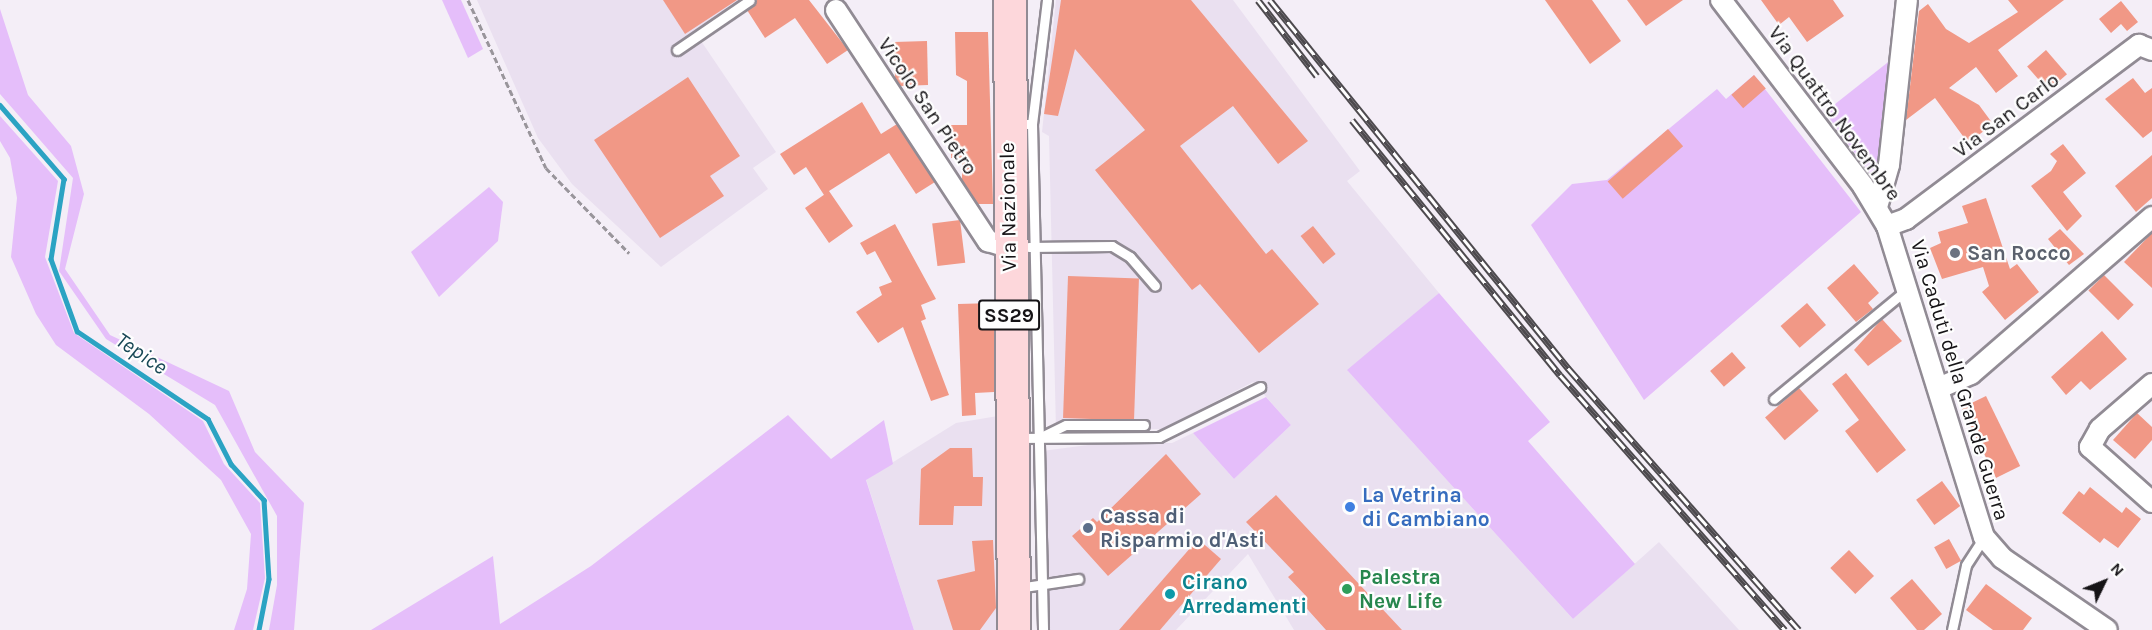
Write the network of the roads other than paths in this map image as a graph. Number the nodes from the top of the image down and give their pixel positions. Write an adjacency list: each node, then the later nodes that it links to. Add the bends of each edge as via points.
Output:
1 (750, 0): 7 (lane)
2 (1047, 0): 9 (lane)
3 (1721, 0): 10 (street, Via Quattro Novembre)
4 (1907, 0): 10 (street, via 1889,165)
5 (1005, 2): 9 (main road, Via Nazionale / SS29)
6 (836, 10): 13 (street, Vicolo San Pietro, via 988,241)
7 (677, 50)
8 (2152, 50): 12 (street, Via San Carlo, via 2139,45 1906,219)
9 (1019, 125): 13 (main road, Via Nazionale / SS29)
10 (1877, 207): 12 (street, Via Quattro Novembre)
11 (2150, 223): 18 (street, via 1971,374)
12 (1887, 226): 15 (street, Via Caduti della Grande Guerra)
13 (1021, 247): 14 (lane, via 1112,246 1130,257); 21 (main road, Via Nazionale / SS29)
14 (1155, 286)
15 (1908, 289): 18 (street, Via Caduti della Grande Guerra); 19 (lane)
16 (2152, 384): 22 (street, via 2100,429 2090,447)
17 (1260, 387): 21 (lane, via 1159,437)
18 (1939, 388): 23 (street, Via Caduti della Grande Guerra)
19 (1774, 399)
20 (1144, 425): 21 (lane, via 1066,425)
21 (1024, 438): 25 (main road, Via Nazionale / SS29)
22 (2152, 502)
23 (1984, 537): 28 (lane, via 1966,565); 29 (street, Via Caduti della Grande Guerra, via 2002,558)
24 (1078, 579): 25 (lane)
25 (1027, 587): 26 (main road, Via Nazionale / SS29); 27 (lane)
26 (1014, 630)
27 (1043, 630)
28 (1952, 630)
29 (2107, 630)

